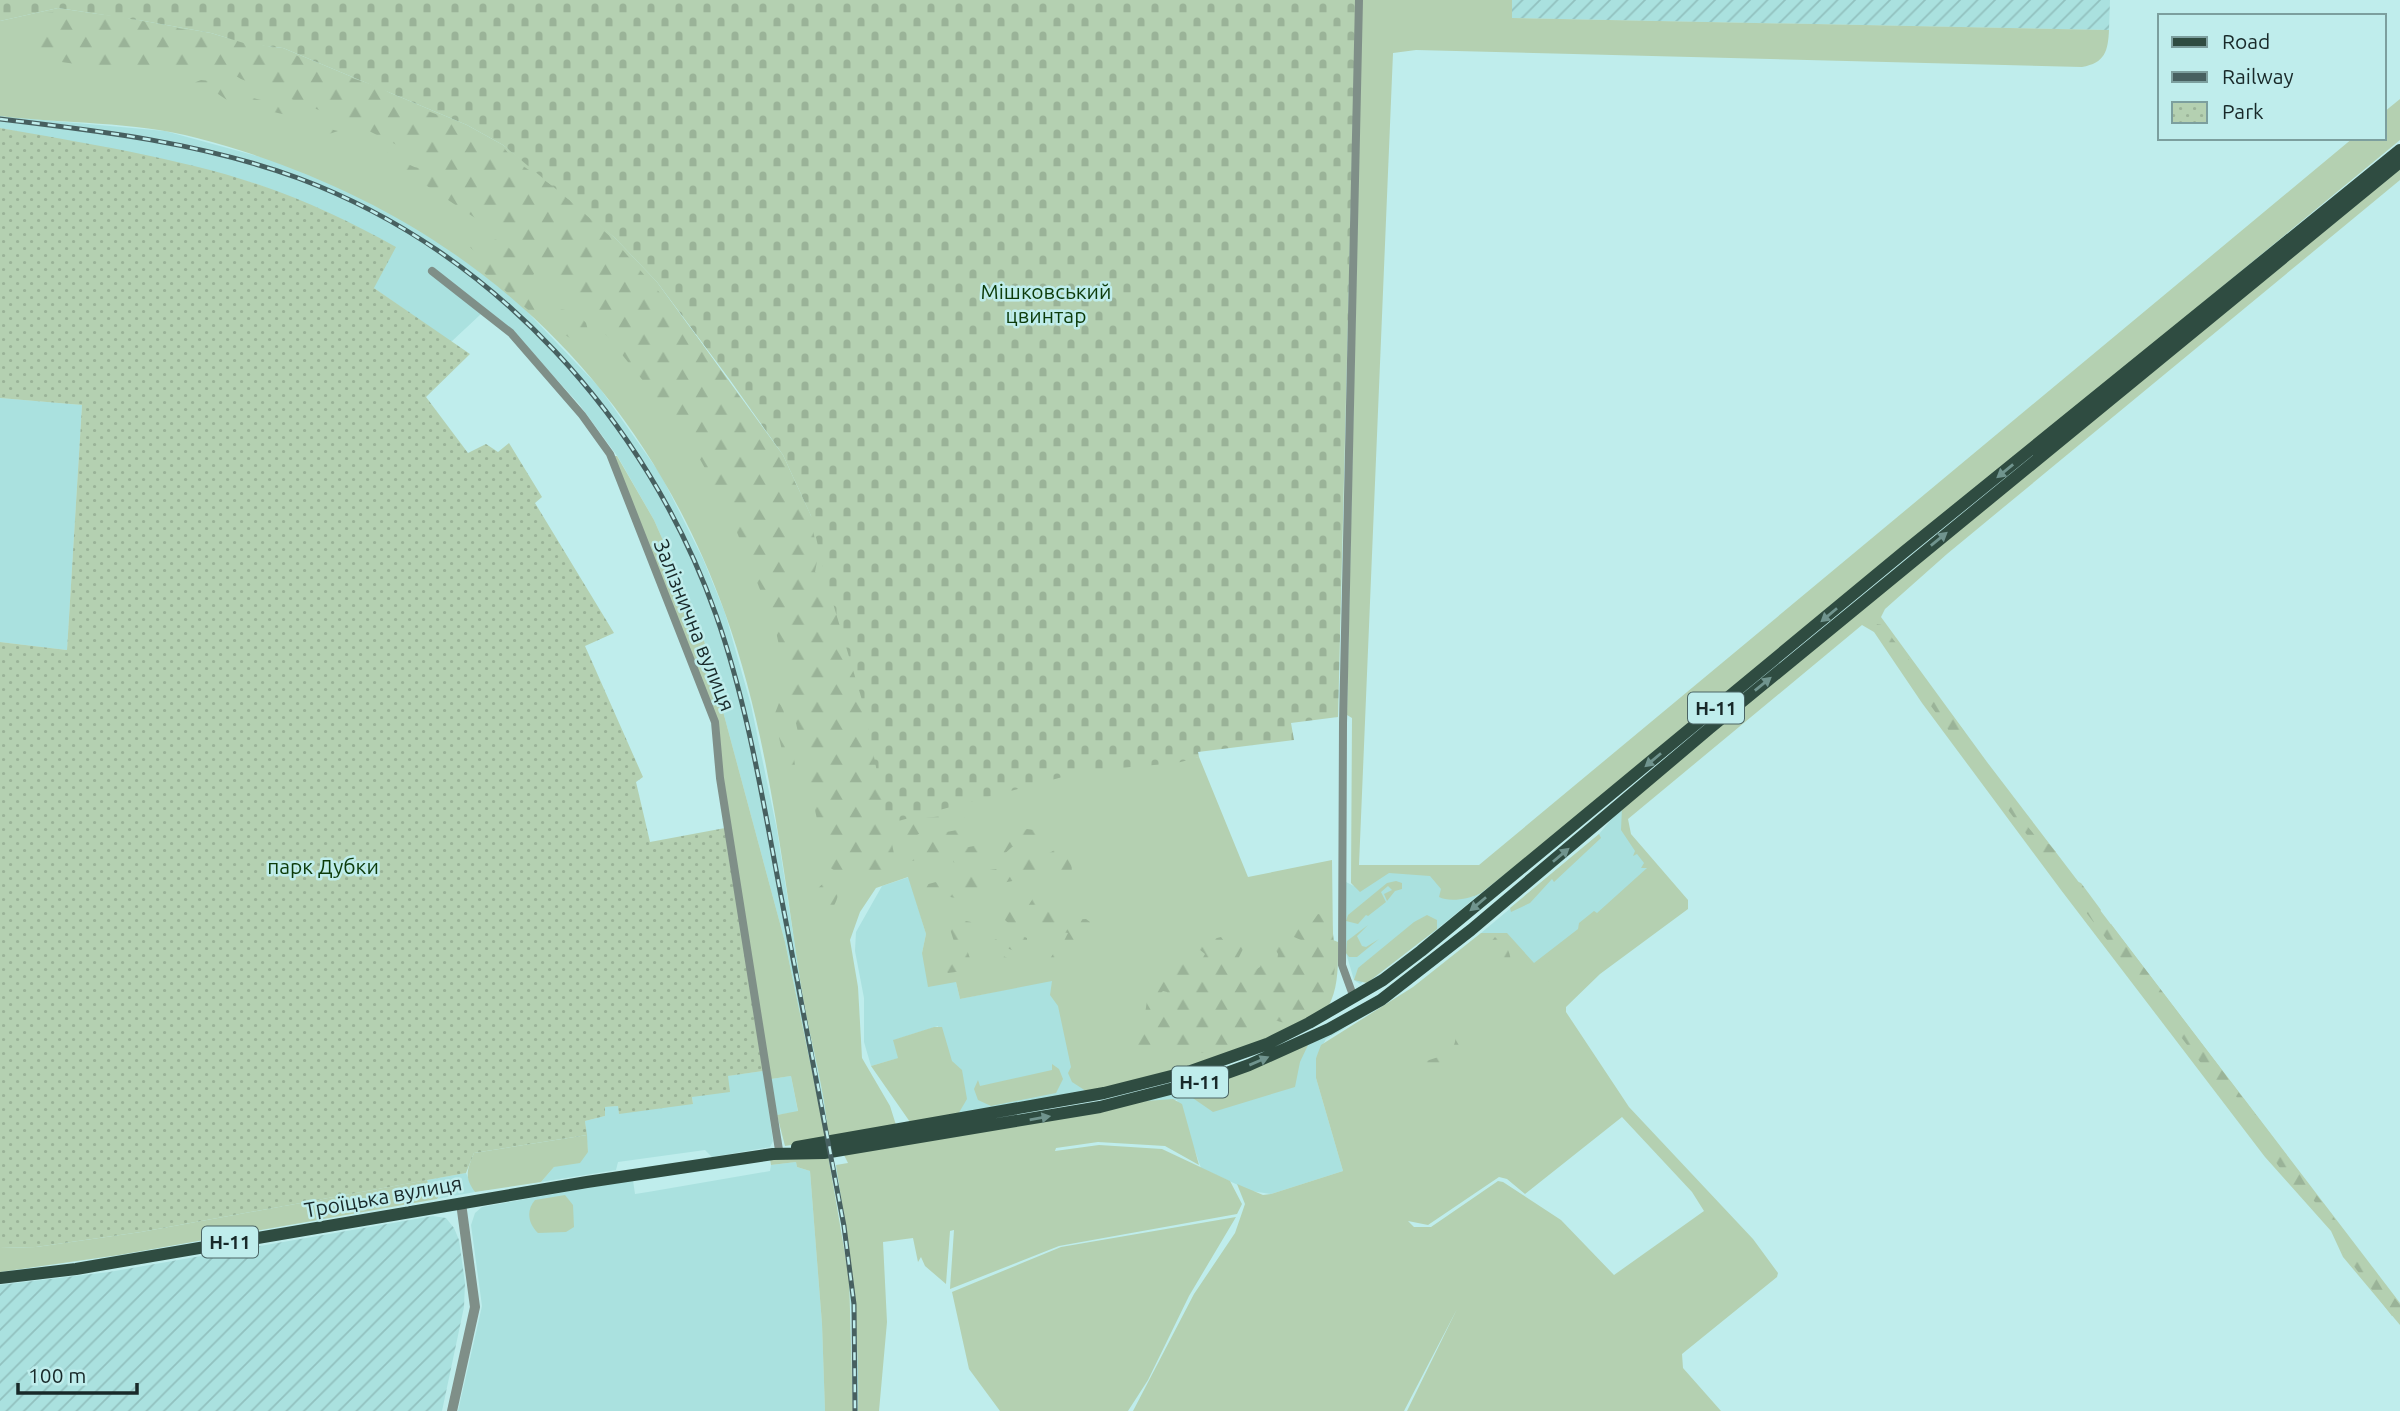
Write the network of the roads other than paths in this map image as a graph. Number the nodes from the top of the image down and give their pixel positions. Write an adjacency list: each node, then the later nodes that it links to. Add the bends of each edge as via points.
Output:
1 (1359, 0): 5 (street, via 1343,723 1342,965)
2 (2400, 150): 5 (main road, Н-11, one-way to 5, via 1421,951)
3 (2400, 162): 6 (main road, Н-11, one-way to 3, via 824,1153 1166,1092 1262,1060 1381,999 1471,930 1710,727)
4 (432, 271): 6 (street, Залізнична вулиця, via 511,333 582,415 617,470 717,729 720,778)
5 (1354, 998): 6 (main road, Н-11, via 1267,1044 1149,1083)
6 (776, 1152): 7 (main road, Троїцька вулиця / Н-11)
7 (461, 1203): 8 (main road, Троїцька вулиця / Н-11); 9 (street, via 475,1307)
8 (0, 1278)
9 (452, 1411)

